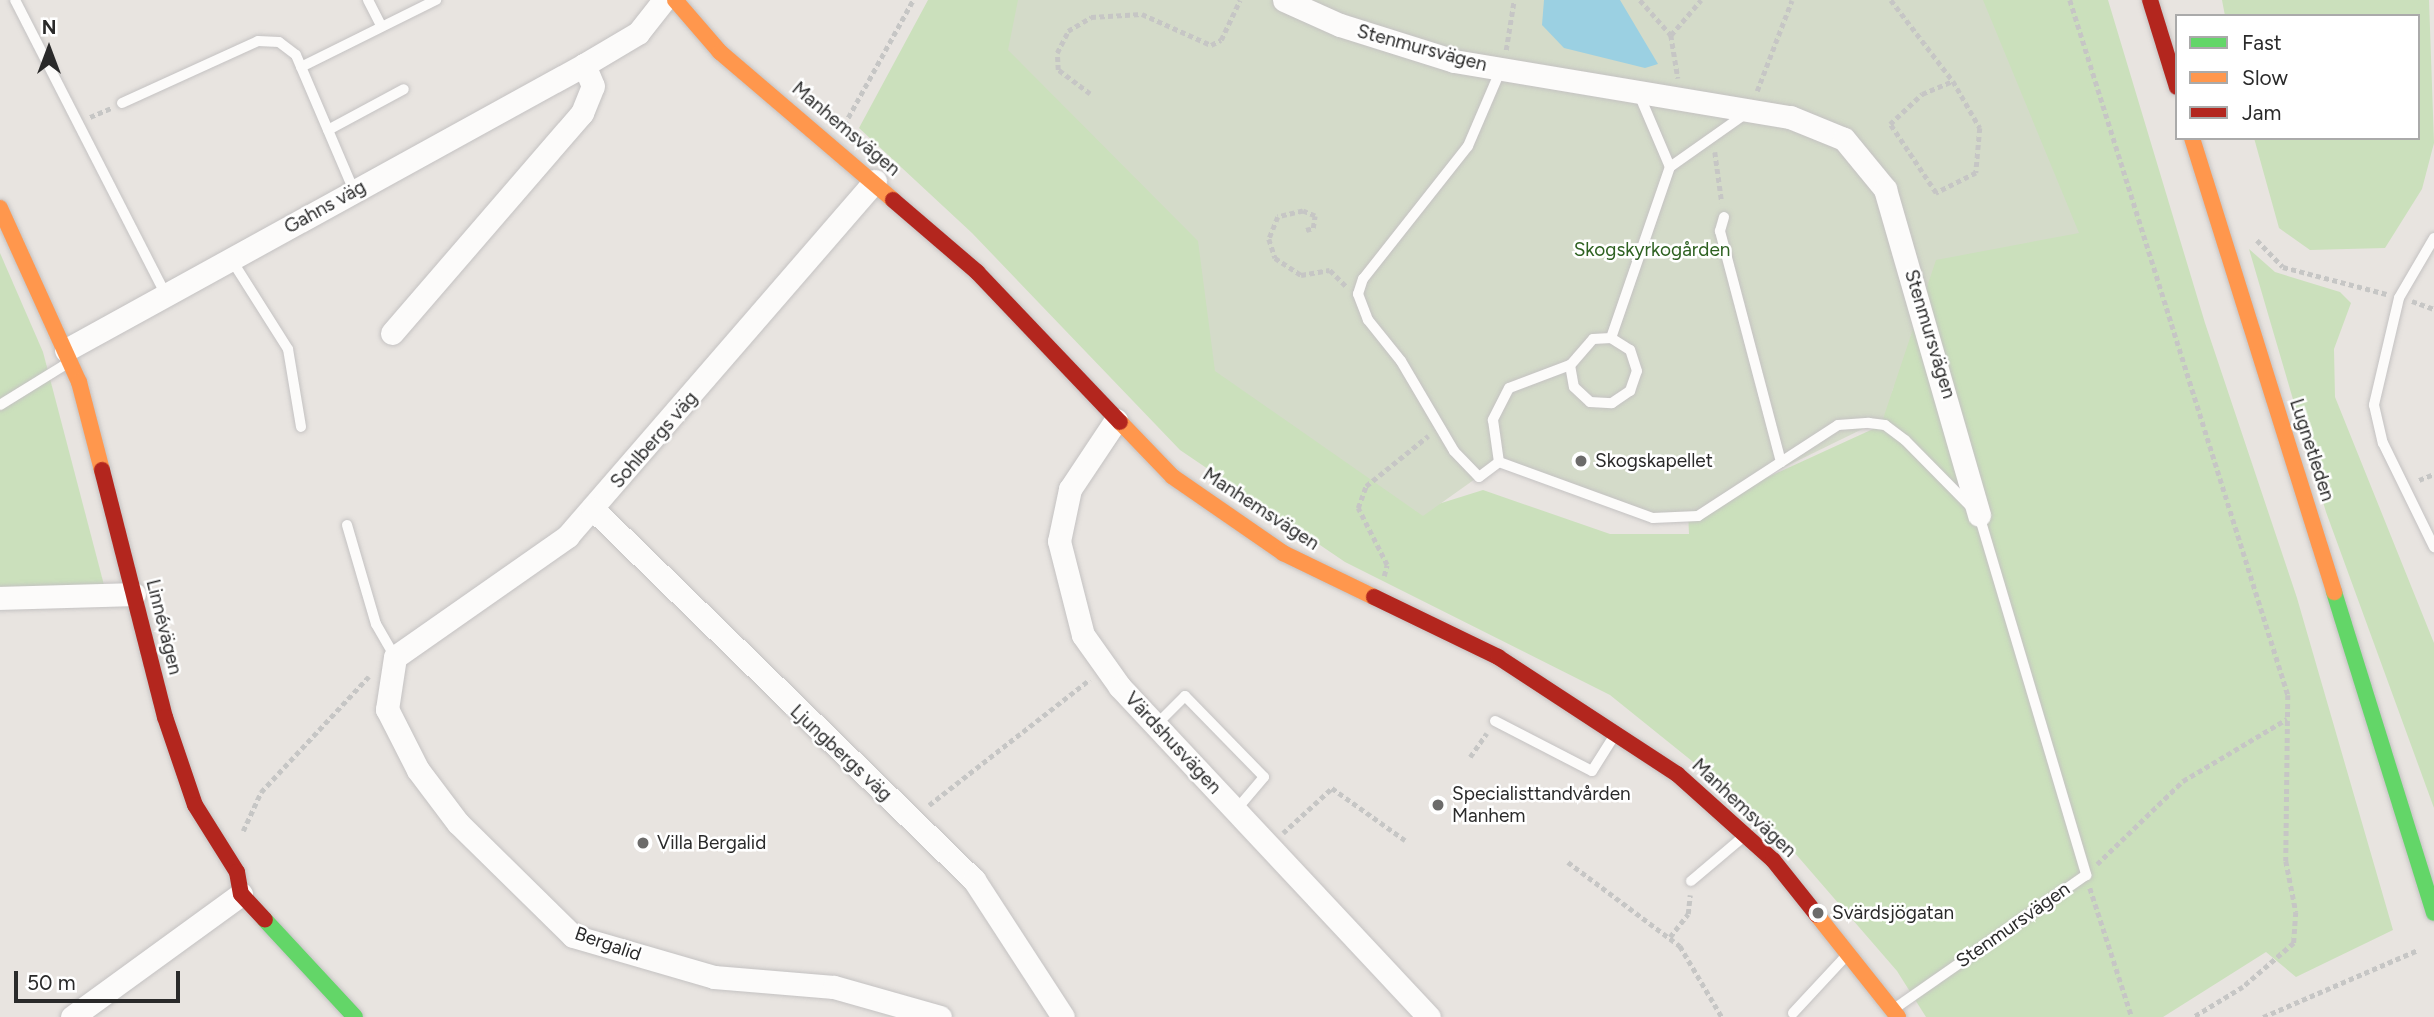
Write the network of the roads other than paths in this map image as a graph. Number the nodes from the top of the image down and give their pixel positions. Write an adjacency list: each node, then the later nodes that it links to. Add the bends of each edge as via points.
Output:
1 (15, 0): 26 (lane)
2 (368, 0): 8 (lane)
3 (436, 0): 8 (lane)
4 (664, 0): 9 (street, Gahns väg, via 638,33)
5 (675, 0): 20 (main road, Manhemsvägen, via 698,33)
6 (1284, 0): 11 (street, Stenmursvägen, via 1397,46)
7 (2150, 0): 12 (main road)
8 (381, 26): 10 (lane)
9 (584, 65): 21 (street, Gahns väg); 27 (street, via 593,86 582,113)
10 (301, 67): 15 (lane, via 279,42 258,41); 17 (lane)
11 (1501, 68): 14 (street, Stenmursvägen); 34 (lane, via 1468,146 1363,279 1358,294 1368,320 1479,477)
12 (2175, 81)
13 (404, 89): 17 (lane)
14 (1638, 92): 16 (street, Stenmursvägen); 19 (lane)
15 (122, 103)
16 (1749, 110): 19 (lane); 37 (street, Stenmursvägen, via 1814,124 1844,139 1885,189)
17 (328, 130): 21 (lane)
18 (2194, 140): 46 (main road, Lugnetleden)
19 (1670, 167): 28 (lane)
20 (875, 181): 32 (main road, Manhemsvägen, via 977,272); 36 (street, Sohlbergs väg)
21 (354, 191): 25 (street, Gahns väg)
22 (0, 208): 29 (main road, Linnévägen)
23 (1724, 217): 35 (lane, via 1720,232)
24 (2434, 238): 39 (lane, via 2399,298 2374,405 2383,443)
25 (231, 258): 26 (street, Gahns väg); 33 (lane, via 288,349)
26 (166, 295): 29 (street, Gahns väg)
27 (392, 333)
28 (1611, 338): 30 (lane, via 1593,339); 30 (lane, via 1630,350 1637,371 1630,391 1612,403 1582,394)
29 (68, 355): 31 (lane); 40 (main road, Linnévägen)
30 (1570, 365): 34 (lane, via 1509,388 1493,420)
31 (0, 405)
32 (1116, 420): 44 (street, Värdshusvägen, via 1070,489 1059,541 1071,609 1104,666); 45 (main road, Manhemsvägen, via 1173,477 1239,525 1379,601 1498,657)
33 (301, 427)
34 (1499, 462): 35 (lane, via 1653,518 1698,516)
35 (1781, 462): 37 (lane, via 1838,425 1885,425)
36 (593, 509): 42 (street, Sohlbergs väg, via 555,545); 59 (street, Ljungbergs väg, via 975,880)
37 (1979, 515): 55 (lane, Stenmursvägen, via 2086,875)
38 (347, 525): 42 (lane, via 376,624)
39 (2434, 547)
40 (134, 594): 41 (street); 51 (main road, Linnévägen, via 178,763 213,838 237,872)
41 (0, 598)
42 (395, 657): 58 (street, Bergalid, via 387,709 418,770 457,823 573,936 714,977 834,987)
43 (1495, 721): 45 (lane, via 1592,771)
44 (1156, 725): 47 (street, Värdshusvägen); 47 (lane, via 1185,696 1264,777)
45 (1617, 730): 48 (main road, Manhemsvägen)
46 (2395, 773): 49 (main road, Lugnetleden); 52 (main road, Lugnetleden)
47 (1236, 810): 60 (street, Värdshusvägen)
48 (1745, 835): 50 (lane); 53 (main road, Manhemsvägen)
49 (2434, 863)
50 (1691, 881)
51 (241, 894): 56 (street); 57 (main road, Linnévägen)
52 (2434, 913)
53 (1849, 951): 54 (lane, via 1834,975); 55 (main road, Manhemsvägen)
54 (1793, 1013)
55 (1895, 1013)
56 (72, 1017)
57 (355, 1017)
58 (940, 1017)
59 (1063, 1017)
60 (1429, 1017)

